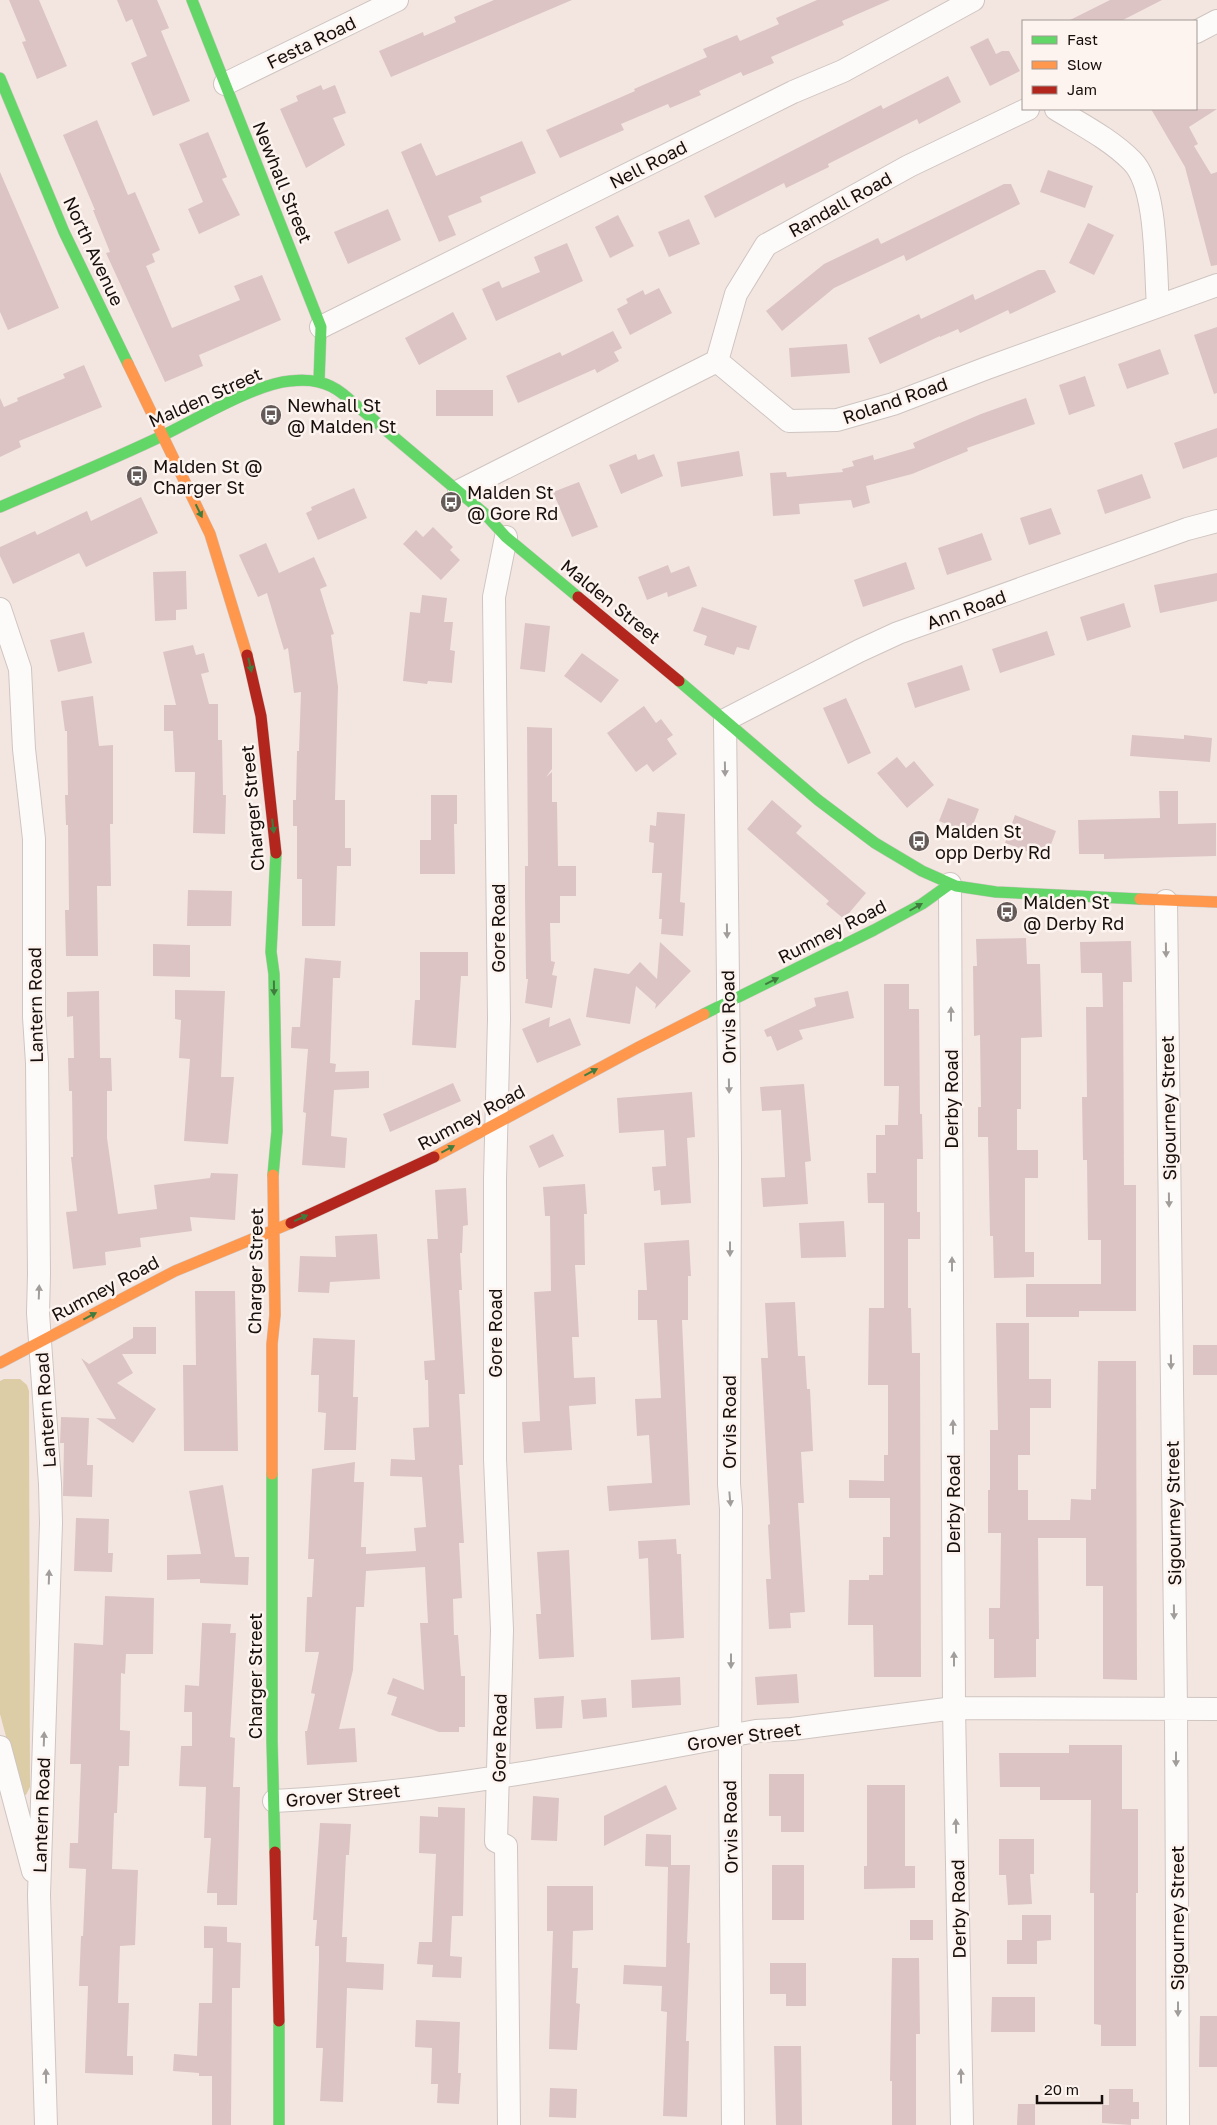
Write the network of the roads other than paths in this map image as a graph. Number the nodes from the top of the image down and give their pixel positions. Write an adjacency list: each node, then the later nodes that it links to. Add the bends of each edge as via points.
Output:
1 (192, 0): 7 (street, Newhall Street)
2 (397, 0): 7 (street, Festa Road)
3 (973, 0): 12 (street, Nell Road, via 843,71 793,92)
4 (1217, 22): 5 (street)
5 (1197, 32)
6 (0, 78): 15 (street, North Avenue, via 64,232)
7 (225, 84): 12 (street, Newhall Street)
8 (1026, 110): 13 (street, Randall Road, via 909,166 766,245 736,294)
9 (1058, 110): 11 (street, via 1109,142 1133,162 1144,179 1152,212)
10 (1217, 285): 11 (street, Roland Road)
11 (1158, 306): 13 (street, Roland Road, via 893,404 837,420 789,421)
12 (321, 327): 14 (street, Newhall Street)
13 (717, 362): 16 (street)
14 (319, 381): 15 (street, Malden Street, via 289,381 272,385); 16 (street, Malden Street, via 344,394)
15 (162, 436): 17 (street, Malden Street); 27 (street, Charger Street, one-way to 27, via 210,534 248,660 261,716 276,861 271,952 277,1131 273,1166)
16 (458, 491): 19 (street, Malden Street)
17 (0, 507)
18 (1217, 520): 21 (street, Ann Road, via 898,633)
19 (506, 537): 21 (street, Malden Street); 26 (street, Gore Road, via 494,597 499,1020)
20 (0, 609): 28 (street, Lantern Road, one-way to 20, via 34,839 24,749 20,669)
21 (725, 720): 22 (street, Malden Street, via 818,800 875,843); 25 (street, Orvis Road, one-way to 25)
22 (950, 884): 23 (street, Malden Street, via 996,892); 25 (street, Rumney Road, one-way to 22, via 874,930 922,904); 30 (street, Derby Road, one-way to 22)
23 (1166, 901): 24 (street, Malden Street); 32 (street, Sigourney Street, one-way to 32)
24 (1217, 902)
25 (728, 1002): 26 (street, Rumney Road, one-way to 25); 33 (street, Orvis Road, one-way to 33)
26 (496, 1123): 27 (street, Rumney Road, one-way to 26, via 417,1166); 35 (street, Gore Road, via 495,1460 502,1630)
27 (274, 1230): 28 (street, Rumney Road, one-way to 27, via 175,1271); 36 (street, Charger Street)
28 (40, 1342): 29 (street, Rumney Road); 37 (street, Lantern Road, one-way to 28, via 50,1523)
29 (0, 1363)
30 (954, 1708): 32 (street, Grover Street); 33 (street, Grover Street); 42 (street, Derby Road, one-way to 30)
31 (1217, 1709): 32 (street, Grover Street)
32 (1176, 1710): 43 (street, Sigourney Street, one-way to 43)
33 (730, 1736): 35 (street, Grover Street); 41 (street, Orvis Road)
34 (0, 1747): 37 (street)
35 (498, 1778): 36 (street, Grover Street, via 339,1798); 40 (street, Gore Road, via 496,1841 506,1846)
36 (274, 1801): 39 (street, Charger Street)
37 (39, 1896): 38 (street, Lantern Road, one-way to 37)
38 (46, 2125)
39 (279, 2125)
40 (509, 2125)
41 (733, 2125)
42 (962, 2125)
43 (1178, 2125)

